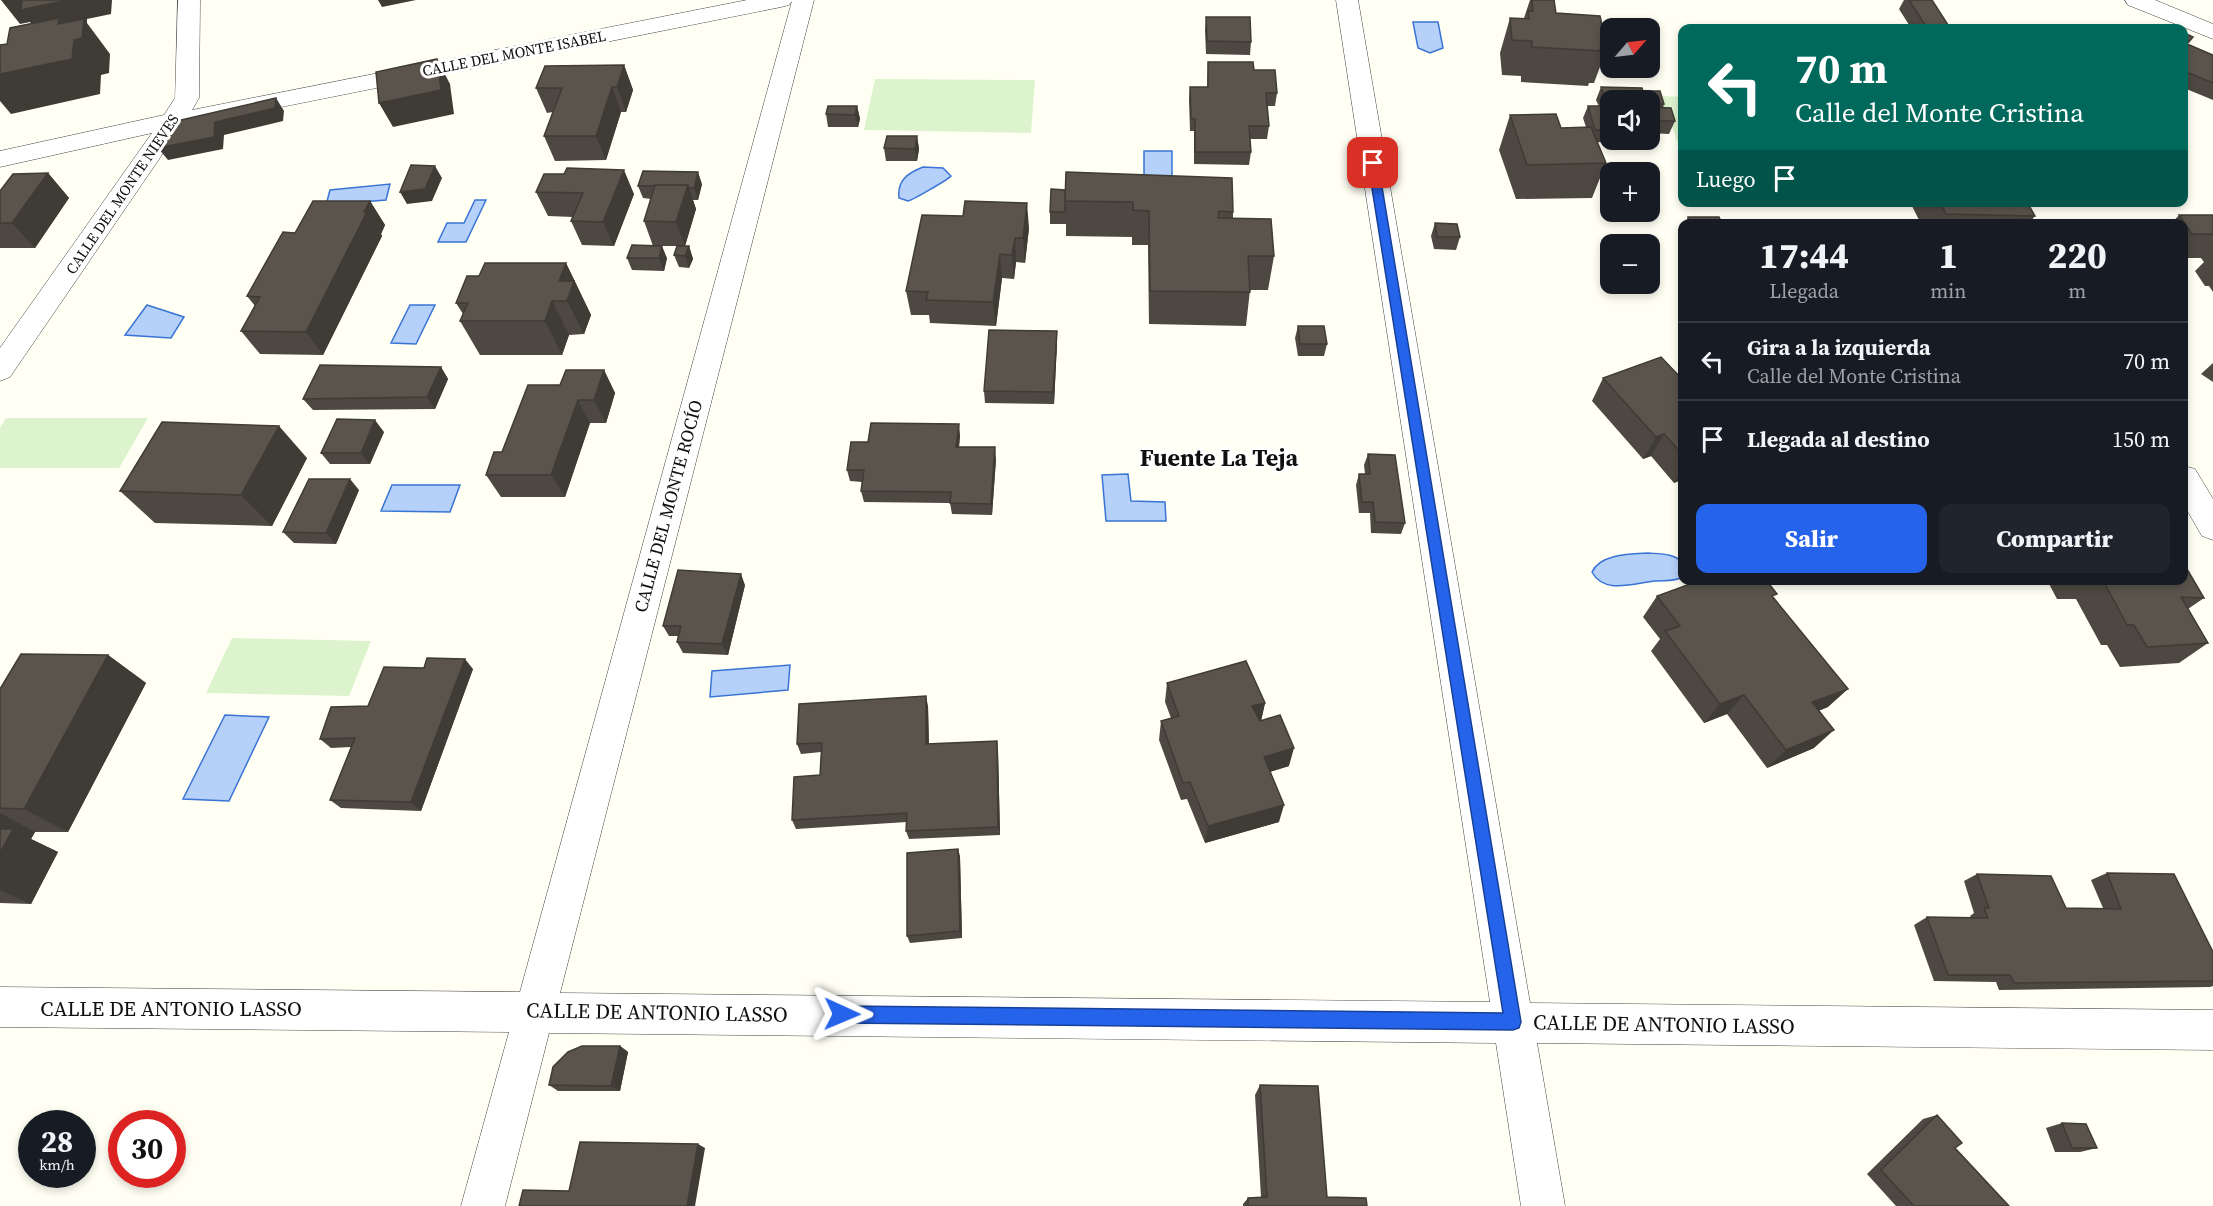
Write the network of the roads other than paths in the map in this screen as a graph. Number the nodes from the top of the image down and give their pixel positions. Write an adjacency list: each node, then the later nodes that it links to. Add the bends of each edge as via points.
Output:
1 (189, 0): 7 (street, CALLE DEL MONTE NIEVES, via 187,98)
2 (781, 0): 7 (street, CALLE DEL MONTE ISABEL)
3 (803, 0): 13 (street, CALLE DEL MONTE ROCÍO)
4 (1347, 0): 14 (street)
5 (2136, 0): 6 (street)
6 (2213, 32)
7 (172, 121): 8 (street, CALLE DEL MONTE ISABEL); 9 (street, CALLE DEL MONTE NIEVES)
8 (0, 159)
9 (0, 370)
10 (2188, 485): 11 (street)
11 (2213, 527)
12 (0, 1007): 13 (street, CALLE DE ANTONIO LASSO)
13 (533, 1011): 14 (street, CALLE DE ANTONIO LASSO); 16 (street, CALLE DEL MONTE ROCÍO)
14 (1513, 1022): 15 (street, CALLE DE ANTONIO LASSO); 17 (street)
15 (2213, 1030)
16 (483, 1206)
17 (1543, 1206)

